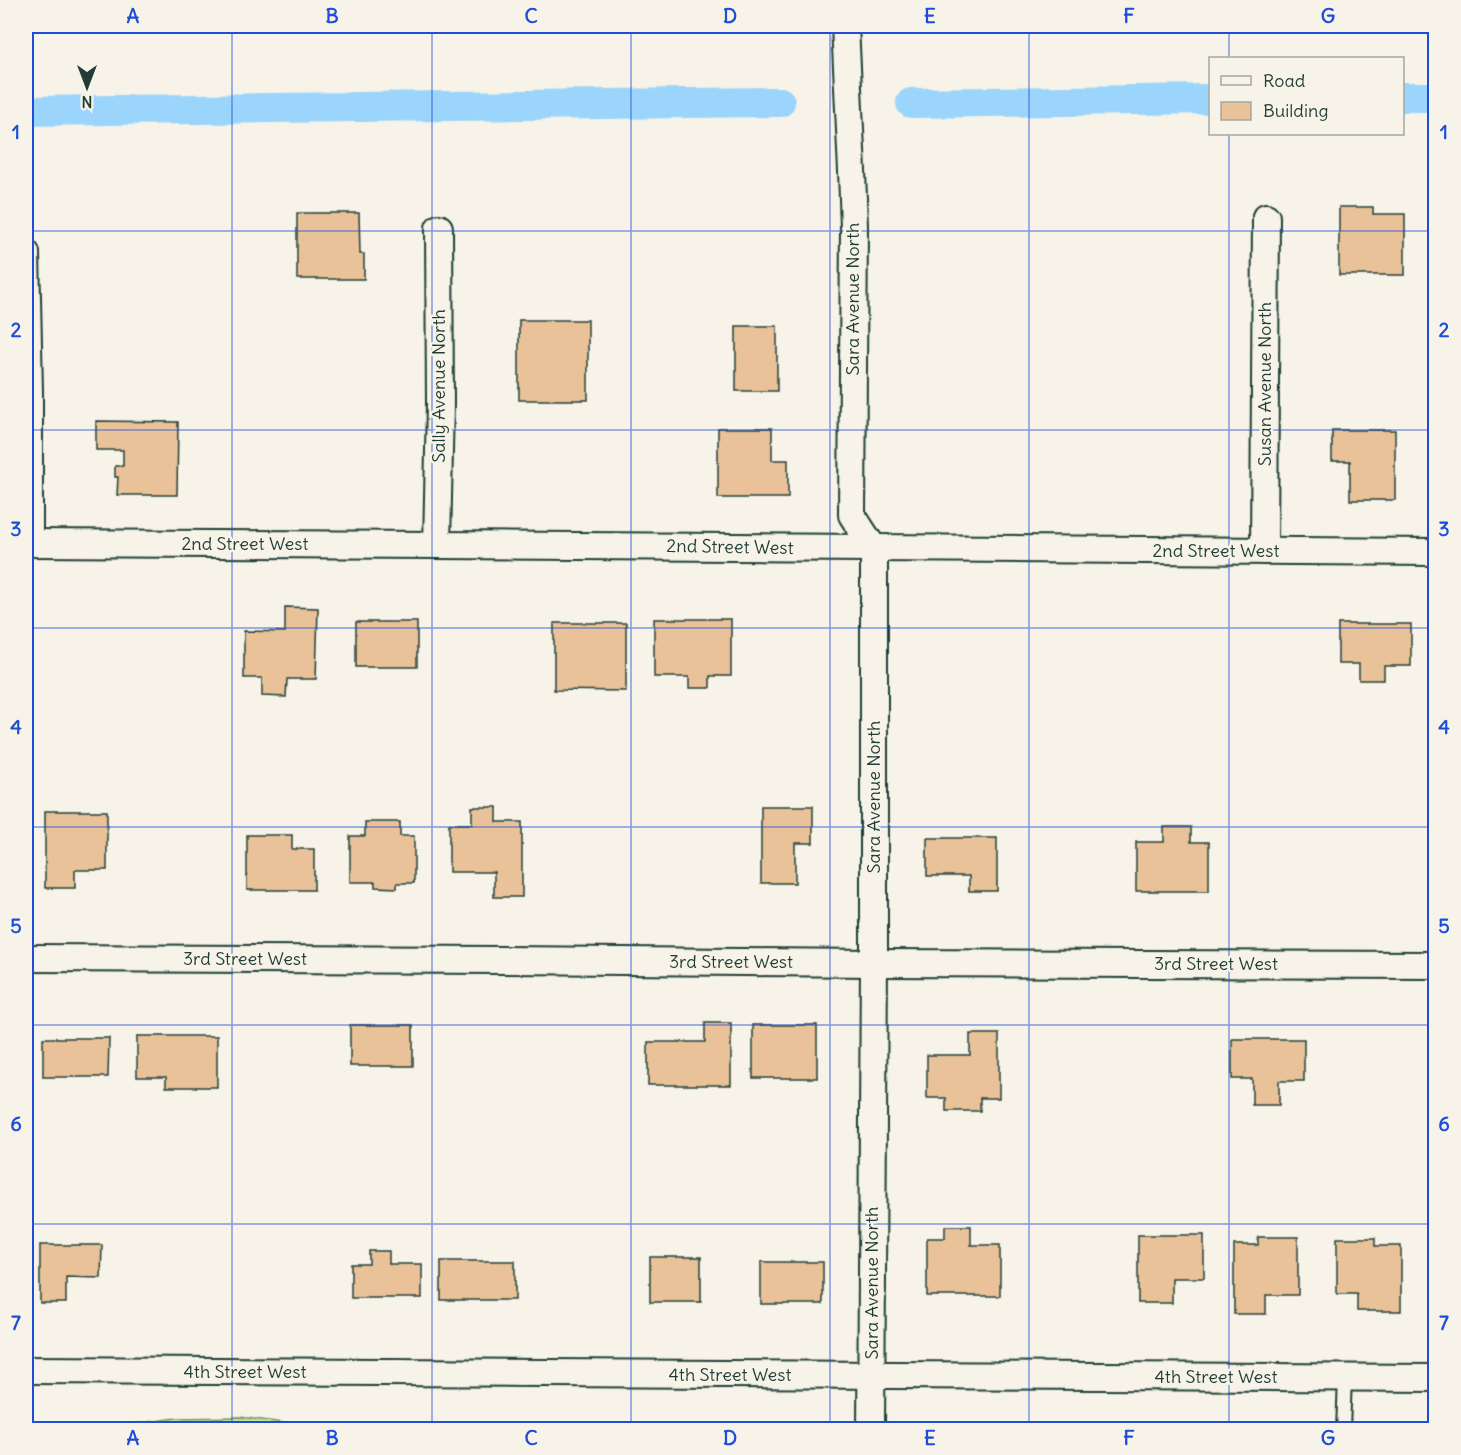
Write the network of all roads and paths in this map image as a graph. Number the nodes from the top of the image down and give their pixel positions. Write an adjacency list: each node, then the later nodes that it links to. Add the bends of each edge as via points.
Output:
1 (845, 26): 7 (street, Sara Avenue North, via 854,227 852,515)
2 (1266, 217): 8 (street, Susan Avenue North)
3 (439, 228): 6 (street, Sally Avenue North)
4 (26, 253): 5 (street)
5 (27, 543): 6 (street, 2nd Street West)
6 (437, 545): 7 (street, 2nd Street West)
7 (874, 549): 8 (street, 2nd Street West); 11 (street, Sara Avenue North)
8 (1264, 551): 9 (street, 2nd Street West)
9 (1436, 552)
10 (26, 958): 11 (street, 3rd Street West)
11 (874, 963): 12 (street, 3rd Street West); 14 (street, Sara Avenue North)
12 (1436, 965)
13 (26, 1370): 14 (street, 4th Street West)
14 (871, 1375): 15 (street, 4th Street West); 17 (street, Sara Avenue North)
15 (1345, 1378): 16 (street, 4th Street West); 18 (lane)
16 (1436, 1378)
17 (871, 1430)
18 (1343, 1430)

